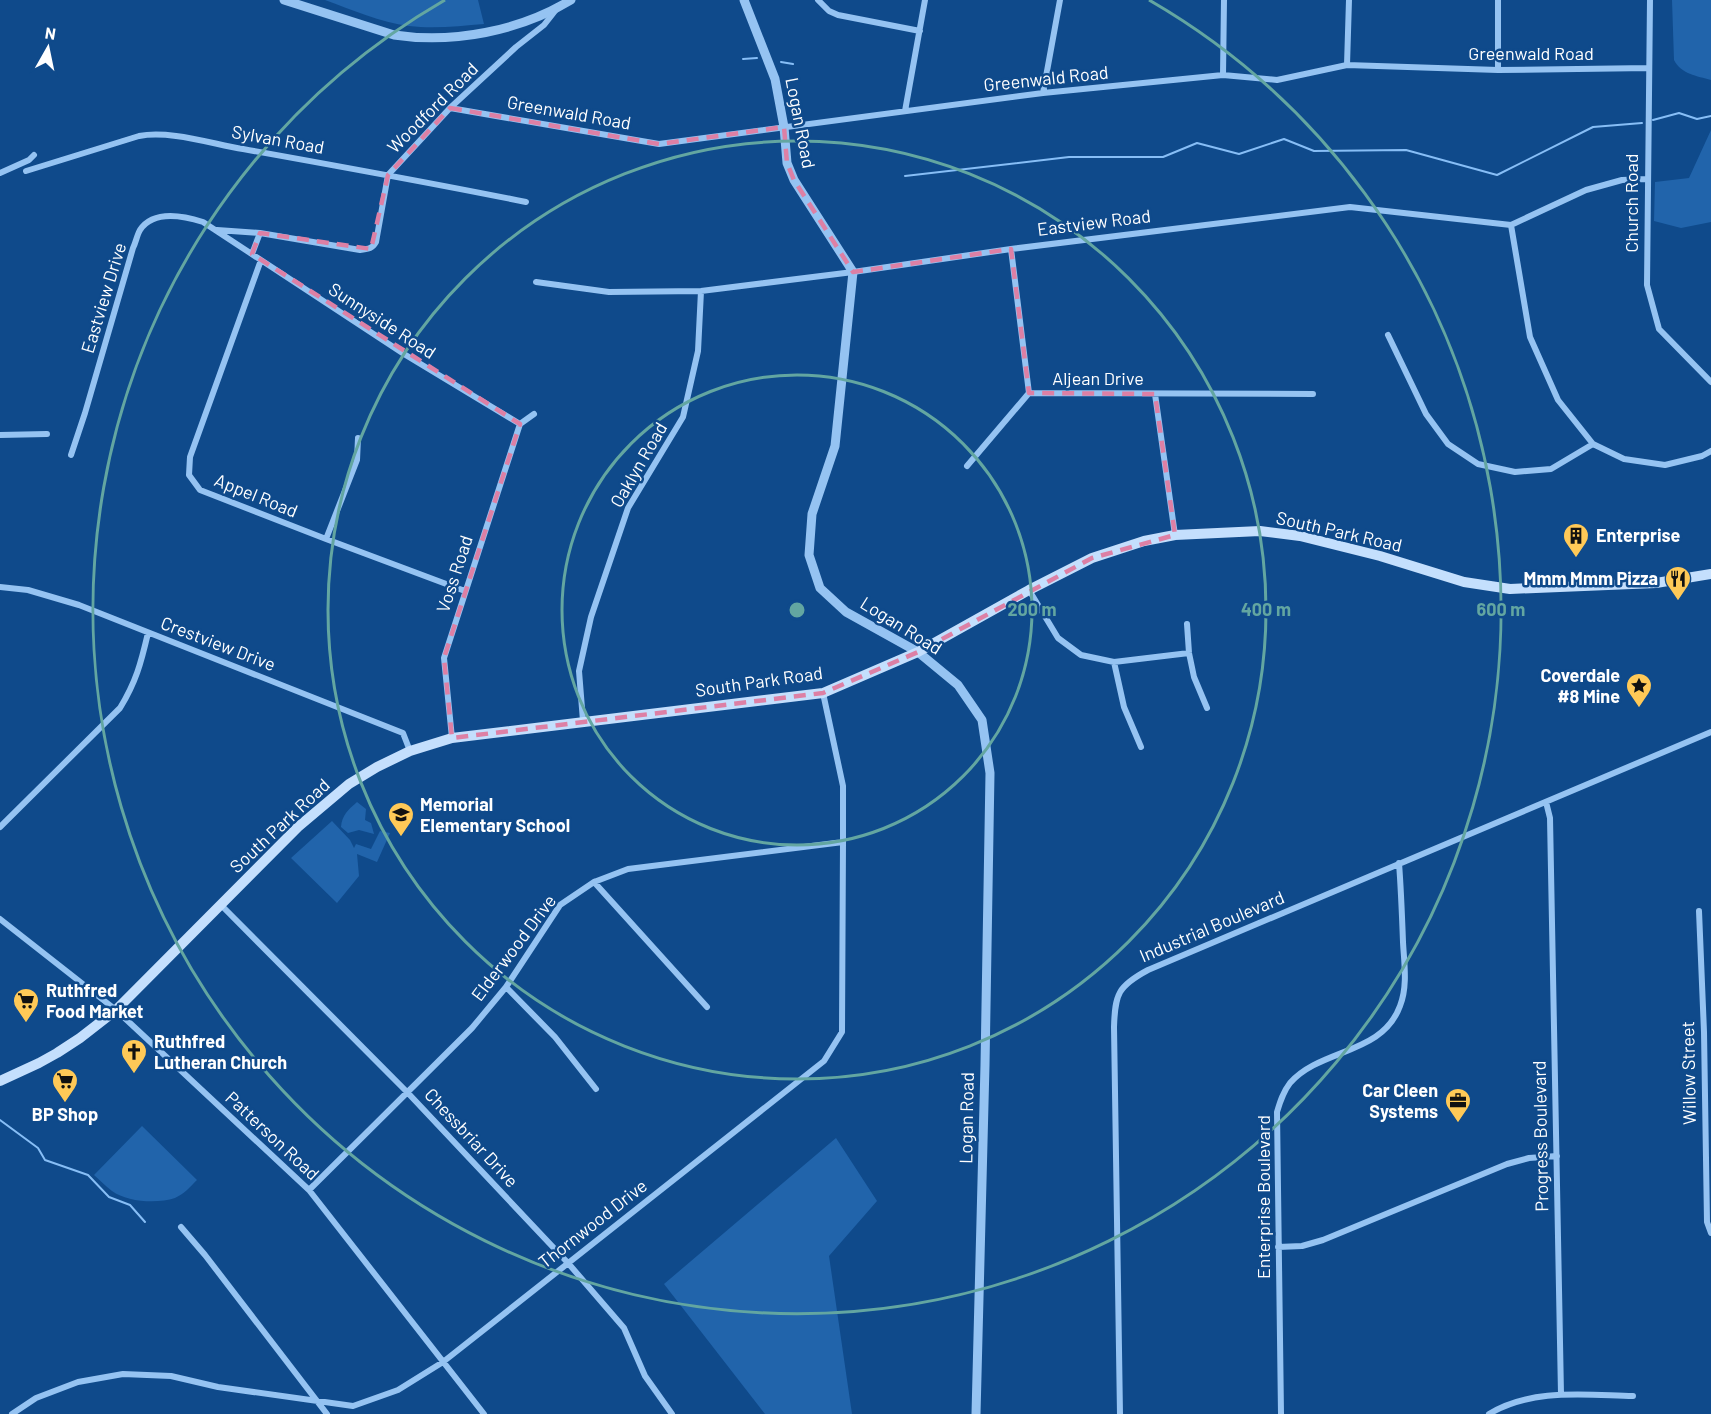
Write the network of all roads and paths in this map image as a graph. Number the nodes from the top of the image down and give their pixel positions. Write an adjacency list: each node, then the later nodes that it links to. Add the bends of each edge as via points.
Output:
1 (284, 0): 11 (street, via 394,35 424,38 483,33)
2 (571, 0): 11 (street)
3 (744, 0): 20 (street, Logan Road, via 775,79)
4 (818, 0): 12 (street, via 838,15)
5 (926, 0): 12 (street)
6 (1060, 0): 17 (street)
7 (1224, 0): 16 (street)
8 (1349, 0): 13 (street)
9 (1498, 0): 15 (street)
10 (1650, 0): 14 (street, Church Road)
11 (557, 9): 18 (street, Woodford Road)
12 (920, 31): 19 (street)
13 (1347, 65): 15 (street, Greenwald Road); 16 (street, Greenwald Road, via 1277,80)
14 (1649, 69): 15 (street, Greenwald Road); 25 (street, Church Road)
15 (1498, 70)
16 (1222, 75): 17 (street, Greenwald Road)
17 (1043, 93): 19 (street, Greenwald Road)
18 (450, 108): 20 (street, Greenwald Road, via 659,144); 24 (street, Woodford Road)
19 (905, 111): 20 (street, Greenwald Road)
20 (784, 127): 33 (street, Logan Road, via 787,163 794,180)
21 (34, 155): 23 (street)
22 (26, 171): 24 (street, Sylvan Road, via 156,134)
23 (0, 173)
24 (388, 175): 26 (street, Sylvan Road); 29 (street, Woodford Road, via 376,242 369,249)
25 (1647, 179): 27 (street, via 1622,180 1586,190); 37 (street, Church Road, via 1647,285 1659,329)
26 (526, 202)
27 (1511, 225): 30 (street, Eastview Road, via 1350,207); 46 (street, via 1530,337 1558,400)
28 (217, 230): 29 (street); 31 (street, Sunnyside Road); 48 (street, Eastview Drive, via 203,222 173,216 151,220 141,229)
29 (260, 232): 31 (street)
30 (1011, 249): 33 (street, Eastview Road); 38 (street, Aljean Drive)
31 (252, 254): 32 (street, Sunnyside Road)
32 (261, 260): 42 (street, Sunnyside Road); 51 (street, Appel Road, via 190,457 189,475 200,490)
33 (853, 272): 35 (street, Eastview Road); 58 (street, Logan Road, via 835,446 812,514 809,555 820,588 846,612)
34 (536, 282): 35 (street, Eastview Road, via 609,291)
35 (701, 291): 63 (street, Oaklyn Road, via 698,351 683,417 628,508 591,618 579,671)
36 (1388, 335): 46 (street, via 1426,414 1448,444 1478,464 1515,472 1551,469)
37 (1711, 382)
38 (1029, 393): 39 (street, Aljean Drive); 49 (street)
39 (1155, 394): 40 (street, Aljean Drive); 50 (street)
40 (1312, 394)
41 (534, 414): 42 (street)
42 (520, 424): 55 (street, Voss Road)
43 (47, 434): 44 (street)
44 (0, 435)
45 (358, 438): 51 (street, via 357,460)
46 (1593, 444): 47 (street, via 1623,459 1665,465)
47 (1711, 451)
48 (71, 455)
49 (967, 466)
50 (1175, 535): 52 (main road, South Park Road, via 1260,531 1300,536 1464,582 1510,590 1662,582); 54 (main road, South Park Road, via 1092,558)
51 (326, 539): 55 (street, Appel Road)
52 (1711, 574)
53 (0, 587): 57 (street, Crestview Drive, via 28,590 79,605)
54 (1029, 590): 58 (main road, South Park Road); 60 (street, via 1058,638 1082,655)
55 (465, 591): 65 (street, Voss Road, via 444,658)
56 (1187, 624): 59 (street)
57 (148, 633): 67 (street, Crestview Drive, via 403,733); 69 (street, via 139,669 120,708)
58 (918, 652): 61 (main road, South Park Road); 97 (street, Logan Road, via 958,685 982,720 990,773)
59 (1189, 653): 60 (street); 62 (street)
60 (1114, 662): 66 (street, via 1124,707)
61 (823, 693): 63 (main road, South Park Road); 70 (street, Thornwood Drive, via 843,786)
62 (1207, 708)
63 (584, 721): 65 (main road, South Park Road)
64 (1711, 732): 68 (street, Industrial Boulevard)
65 (452, 738): 67 (main road, South Park Road)
66 (1141, 747)
67 (410, 751): 73 (main road, South Park Road, via 349,784 297,827)
68 (1546, 802): 71 (street, Industrial Boulevard); 83 (street, Progress Boulevard, via 1550,818)
69 (0, 827)
70 (843, 842): 72 (street, Elderwood Drive, via 628,869); 88 (street, Thornwood Drive, via 842,1032 824,1061)
71 (1399, 863): 87 (street, Enterprise Boulevard, via 1404,976 1400,1006 1385,1030 1365,1044 1302,1073 1282,1098 1276,1130); 98 (street, Industrial Boulevard, via 1148,970 1126,983 1118,994 1114,1027)
72 (594, 882): 76 (street, Elderwood Drive, via 560,905); 77 (street)
73 (221, 905): 78 (main road, South Park Road); 82 (street, Chessbriar Drive)
74 (1699, 911): 79 (street, Willow Street)
75 (0, 919): 78 (street, Patterson Road)
76 (506, 987): 81 (street, via 555,1037); 82 (street, Elderwood Drive, via 472,1028)
77 (707, 1007)
78 (116, 1010): 80 (main road, South Park Road, via 57,1053); 84 (street, Patterson Road)
79 (1707, 1032): 86 (street, Willow Street, via 1707,1222)
80 (0, 1081)
81 (596, 1089)
82 (407, 1092): 84 (street, Elderwood Drive); 88 (street, Chessbriar Drive)
83 (1557, 1156): 87 (street, via 1507,1164 1323,1240); 90 (street, Progress Boulevard)
84 (309, 1190): 89 (street, Patterson Road)
85 (181, 1227): 92 (street)
86 (1711, 1233)
87 (1278, 1247): 99 (street, Enterprise Boulevard)
88 (568, 1263): 89 (street, Thornwood Drive); 96 (street, Chessbriar Drive, via 624,1328 645,1376)
89 (443, 1362): 92 (street, Thornwood Drive, via 398,1390 353,1406); 95 (street, Patterson Road)
90 (1561, 1394): 91 (street); 100 (street, via 1512,1402)
91 (1633, 1396)
92 (316, 1400): 93 (street, Thornwood Drive, via 218,1387 171,1376 123,1374 78,1382 36,1398); 94 (street)
93 (12, 1414)
94 (327, 1414)
95 (484, 1414)
96 (672, 1414)
97 (976, 1414)
98 (1120, 1414)
99 (1281, 1414)
100 (1489, 1414)

